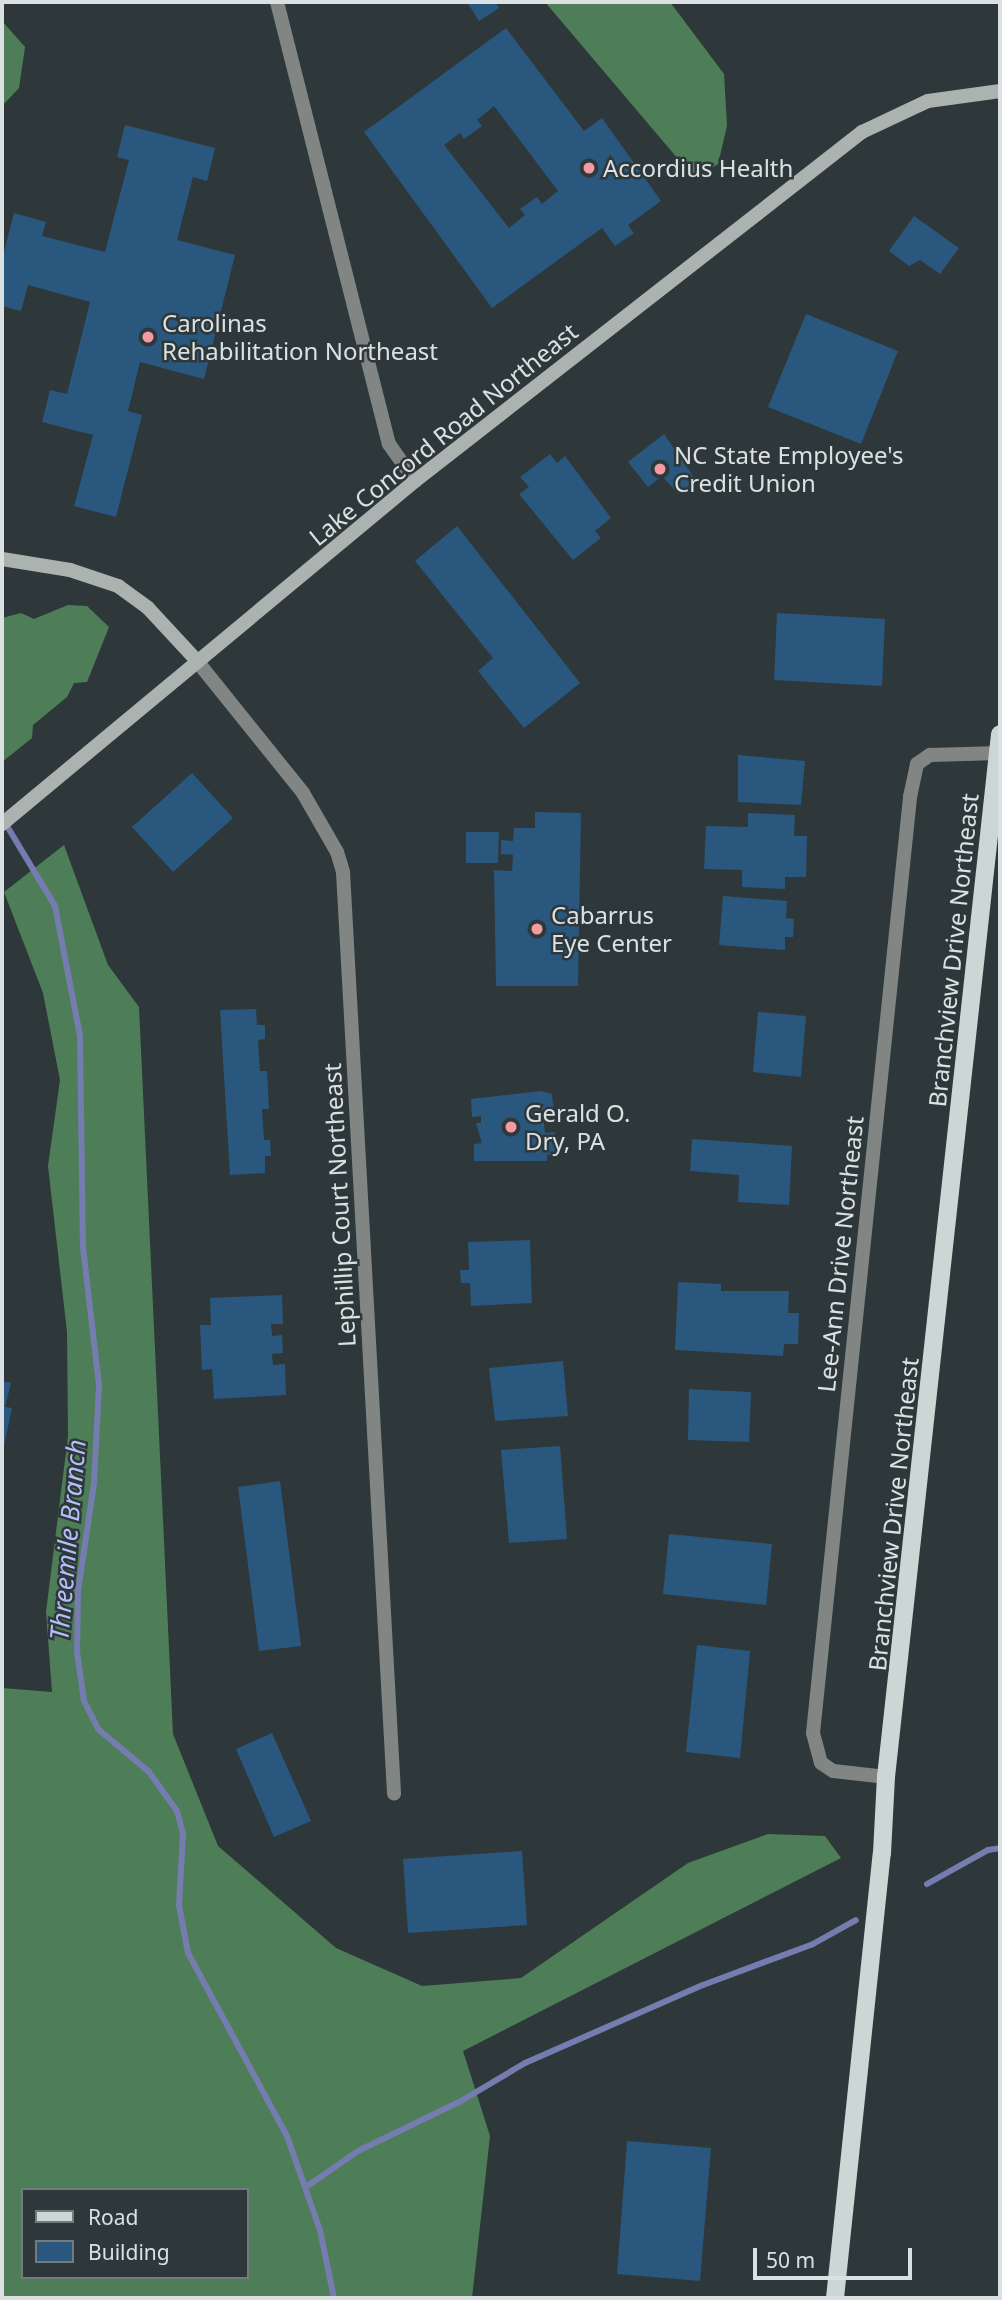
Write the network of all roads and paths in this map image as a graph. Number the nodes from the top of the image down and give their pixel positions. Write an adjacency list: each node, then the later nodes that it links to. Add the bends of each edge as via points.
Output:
1 (277, 2): 3 (street, via 389,444)
2 (1000, 91): 3 (main road, Lake Concord Road Northeast, via 928,101 862,132)
3 (415, 481): 5 (main road, Lake Concord Road Northeast)
4 (2, 559): 5 (main road, via 70,569 118,586 148,608)
5 (197, 661): 8 (main road, Lake Concord Road Northeast); 10 (street, Lephillip Court Northeast, via 303,793 343,872)
6 (1000, 734): 7 (main road, Branchview Drive Northeast)
7 (999, 753): 9 (main road, Branchview Drive Northeast); 9 (street, Lee-Ann Drive Northeast, via 930,755 917,764 910,797 813,1733 821,1763 833,1771)
8 (2, 824)
9 (886, 1777): 11 (main road, Branchview Drive Northeast, via 883,1853)
10 (394, 1794)
11 (835, 2298)

